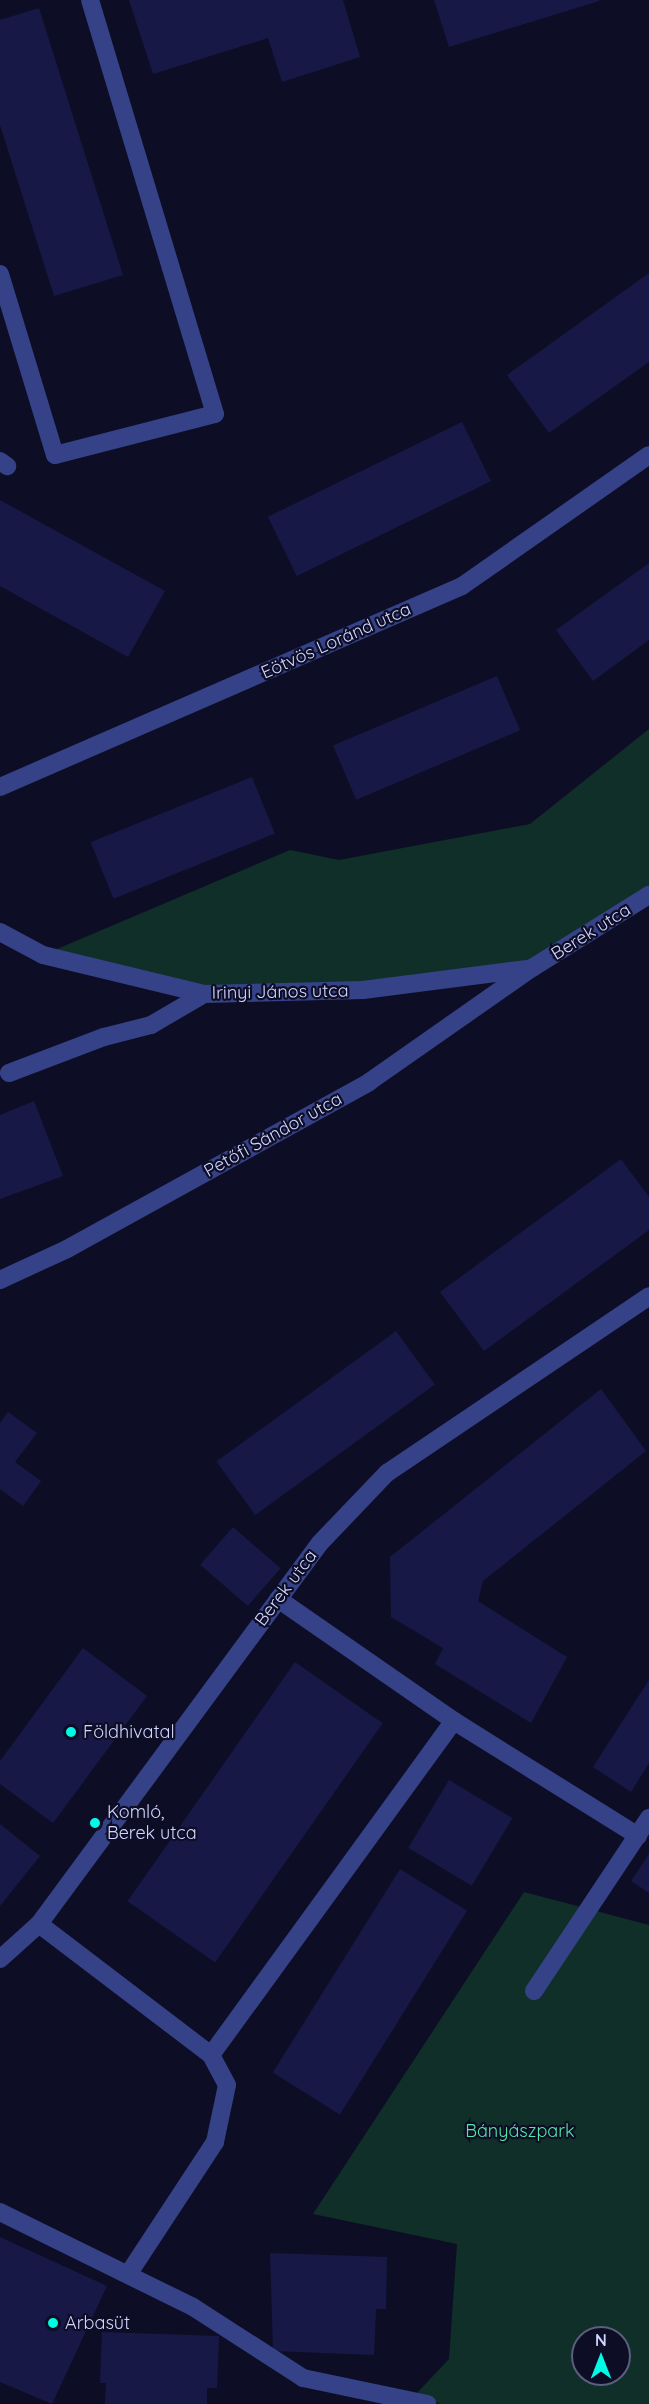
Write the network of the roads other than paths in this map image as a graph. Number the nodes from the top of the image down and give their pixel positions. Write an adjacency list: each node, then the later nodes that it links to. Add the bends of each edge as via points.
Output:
1 (90, 0): 2 (street, via 215,414 55,455)
2 (0, 274)
3 (649, 455): 4 (street, Eötvös Loránd utca, via 462,586)
4 (0, 787)
5 (649, 895): 7 (street, Berek utca)
6 (0, 932): 8 (street, Irinyi János utca, via 43,955)
7 (532, 968): 8 (street, Irinyi János utca, via 363,990); 10 (street, Petőfi Sándor utca, via 369,1082 67,1249)
8 (204, 994): 9 (street, via 151,1025 104,1037)
9 (9, 1073)
10 (0, 1280)
11 (649, 1296): 12 (street, Berek utca, via 387,1473 320,1543)
12 (278, 1599): 13 (street); 16 (street, Berek utca)
13 (454, 1721): 15 (street); 19 (street)
14 (649, 1818): 15 (street)
15 (638, 1836): 18 (street)
16 (39, 1924): 17 (street, Berek utca); 19 (street)
17 (0, 1959)
18 (534, 1991)
19 (211, 2055): 21 (street, via 227,2085 215,2142)
20 (0, 2212): 21 (street)
21 (129, 2273): 22 (street, via 193,2307 303,2378)
22 (427, 2404)

